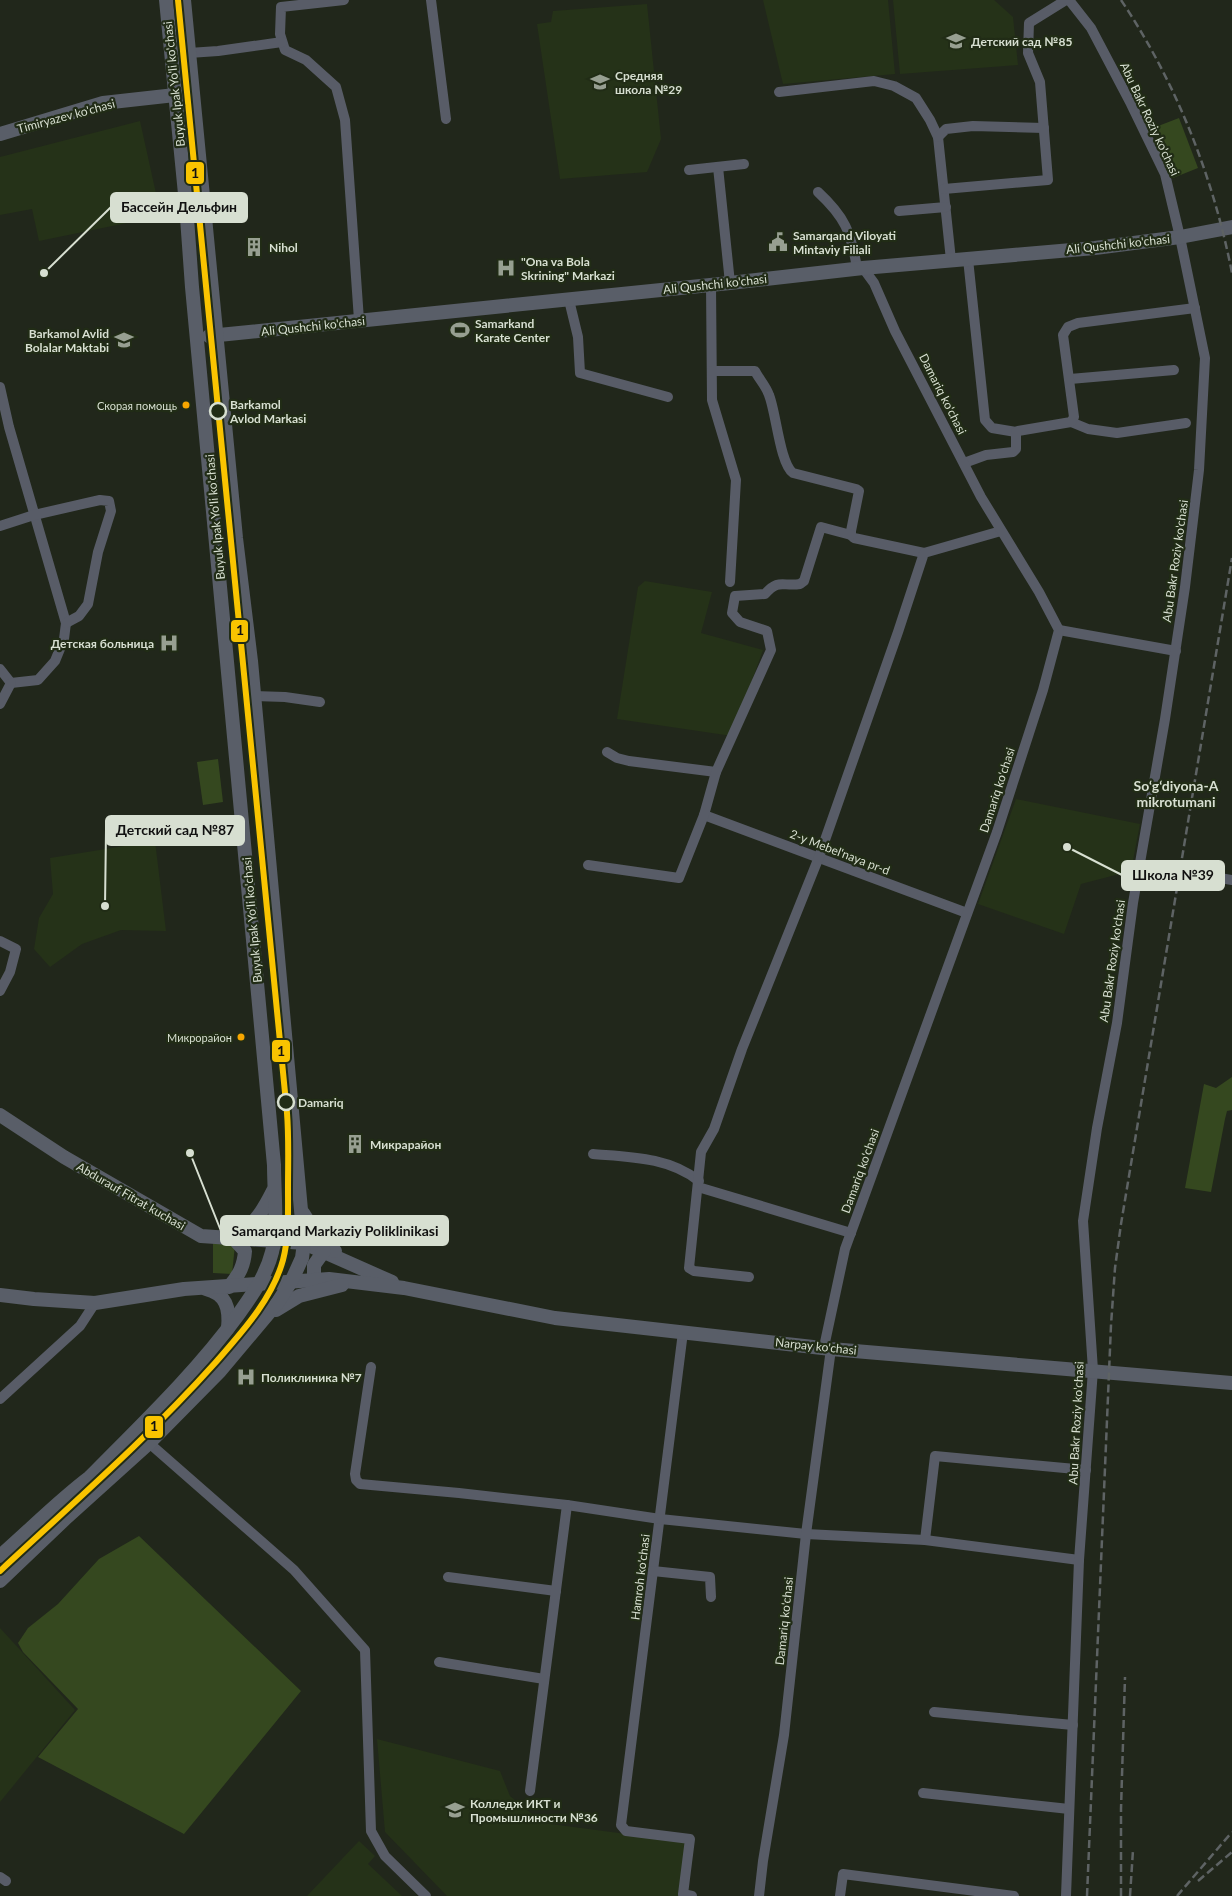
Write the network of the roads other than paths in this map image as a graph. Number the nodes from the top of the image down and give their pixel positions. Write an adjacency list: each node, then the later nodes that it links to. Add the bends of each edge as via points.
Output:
1 (166, 0): 11 (main road, Buyuk Ipak Yo'li ko'chasi)
2 (184, 0): 8 (main road, Buyuk Ipak Yo'li ko'chasi)
3 (344, 0): 6 (street)
4 (431, 0): 12 (street)
5 (1067, 0): 13 (street, via 1029,23 1028,54 1040,82); 24 (street, Abu Bakr Roziy ko'chasi, via 1091,28 1131,104 1164,174)
6 (280, 3): 7 (street)
7 (282, 42): 8 (street); 32 (street, via 285,50 306,60 336,87 345,120)
8 (189, 53): 10 (main road, Buyuk Ipak Yo'li ko'chasi)
9 (779, 92): 15 (street, via 874,81 894,86 916,98)
10 (193, 93): 11 (main road, Timiryazev ko'chasi); 33 (main road, Buyuk Ipak Yo'li ko'chasi)
11 (176, 94): 14 (main road, Timiryazev ko'chasi, via 104,103); 34 (main road, Buyuk Ipak Yo'li ko'chasi)
12 (446, 119)
13 (1044, 128): 15 (street, via 973,126 946,129); 19 (street, via 1048,180)
14 (0, 134)
15 (938, 137): 19 (street)
16 (744, 164): 17 (street)
17 (718, 167): 18 (street); 28 (street)
18 (689, 170)
19 (944, 190): 21 (street)
20 (818, 192): 27 (street, via 840,214 851,236)
21 (946, 207): 22 (street); 26 (street)
22 (899, 211)
23 (1232, 226): 24 (main road, Ali Qushchi ko'chasi)
24 (1180, 237): 25 (main road, Ali Qushchi ko'chasi); 31 (street, Abu Bakr Roziy ko'chasi)
25 (968, 259): 26 (main road, Ali Qushchi ko'chasi); 43 (street, via 985,420 992,428)
26 (951, 260): 27 (main road, Ali Qushchi ko'chasi)
27 (860, 268): 28 (main road, Ali Qushchi ko'chasi); 44 (street, Damariq ko'chasi, via 874,283 895,331)
28 (730, 283): 29 (main road, Ali Qushchi ko'chasi)
29 (711, 285): 30 (main road, Ali Qushchi ko'chasi); 35 (street)
30 (569, 300): 32 (main road, Ali Qushchi ko'chasi); 39 (street, via 578,337 580,373)
31 (1195, 308): 37 (street, via 1068,327 1063,335); 53 (street, Abu Bakr Roziy ko'chasi, via 1205,358 1199,470)
32 (360, 320): 33 (main road, Ali Qushchi ko'chasi)
33 (216, 336): 34 (main road, Ali Qushchi ko'chasi); 56 (main road, Buyuk Ipak Yo'li ko'chasi)
34 (198, 337): 72 (main road, Buyuk Ipak Yo'li ko'chasi, via 274,1155)
35 (712, 370): 48 (street, via 754,371 769,394 789,470 859,491); 50 (street, via 712,400 736,480)
36 (1174, 370): 37 (street)
37 (1070, 379): 40 (street, via 1074,416)
38 (0, 387): 42 (street)
39 (668, 397)
40 (1071, 422): 41 (street, via 1088,430 1117,432); 43 (street)
41 (1186, 423)
42 (4, 428): 45 (street)
43 (1016, 432): 44 (street, via 1016,449 1013,452 986,455)
44 (964, 464): 47 (street, Damariq ko'chasi)
45 (34, 515): 46 (street); 51 (street); 51 (street, via 100,500 109,501 111,511 98,552 88,604 79,616)
46 (0, 526)
47 (1001, 531): 49 (street); 52 (street, Damariq ko'chasi)
48 (851, 535): 49 (street); 60 (street, via 821,527 804,581 800,584 774,584 765,594 735,596 732,613 740,622 767,631 771,650)
49 (924, 553): 62 (street)
50 (730, 582)
51 (66, 623): 55 (street, via 64,640 55,661 44,674 38,680)
52 (1059, 630): 53 (street); 66 (street, Damariq ko'chasi, via 997,832)
53 (1176, 651): 63 (street, Abu Bakr Roziy ko'chasi)
54 (0, 669): 55 (street)
55 (11, 683): 58 (street)
56 (254, 696): 57 (street); 73 (main road, Buyuk Ipak Yo'li ko'chasi)
57 (320, 702)
58 (0, 704)
59 (606, 752): 60 (street, via 629,761)
60 (716, 772): 61 (street)
61 (704, 815): 62 (street, 2-y Mebel'naya pr-d); 64 (street, via 679,878)
62 (819, 857): 66 (street, 2-y Mebel'naya pr-d); 71 (street, via 714,1129 702,1152)
63 (1139, 864): 65 (street); 96 (street, Abu Bakr Roziy ko'chasi, via 1117,1023 1083,1221)
64 (588, 865)
65 (1232, 878)
66 (967, 913): 74 (street, Damariq ko'chasi)
67 (0, 941): 68 (street, via 16,949 10,972)
68 (0, 991)
69 (0, 1115): 75 (main road, Abdurauf Fitrat kuchasi, via 64,1157 201,1236)
70 (593, 1154): 71 (street, via 673,1165 687,1172)
71 (698, 1184): 74 (street); 81 (street, via 689,1268)
72 (274, 1188): 75 (main road, via 256,1220 245,1229); 77 (main road, Buyuk Ipak Yo'li ko'chasi)
73 (301, 1208): 78 (main road, Buyuk Ipak Yo'li ko'chasi); 80 (main road, via 315,1232)
74 (851, 1233): 94 (street, Damariq ko'chasi, via 845,1249)
75 (214, 1237): 76 (main road, Abdurauf Fitrat kuchasi)
76 (234, 1239): 77 (main road, Abdurauf Fitrat kuchasi); 86 (main road, via 244,1251 244,1264)
77 (274, 1242): 78 (main road, Narpay ko'chasi); 84 (main road, Buyuk Ipak Yo'li ko'chasi)
78 (304, 1243): 79 (main road, Narpay ko'chasi); 83 (main road, Buyuk Ipak Yo'li ko'chasi, via 302,1258)
79 (324, 1251): 80 (main road, Narpay ko'chasi); 82 (main road, via 314,1265)
80 (354, 1264): 88 (main road, Narpay ko'chasi)
81 (749, 1277)
82 (314, 1279): 83 (main road, Narpay ko'chasi); 85 (main road, Narpay ko'chasi)
83 (292, 1280): 84 (main road, Narpay ko'chasi); 91 (main road, Buyuk Ipak Yo'li ko'chasi)
84 (261, 1282): 86 (main road, Narpay ko'chasi); 92 (main road, Buyuk Ipak Yo'li ko'chasi)
85 (360, 1283): 88 (main road, Narpay ko'chasi); 91 (main road, via 299,1296)
86 (229, 1287): 87 (main road, Narpay ko'chasi)
87 (201, 1288): 90 (main road, Narpay ko'chasi); 92 (main road, via 220,1295 228,1310)
88 (404, 1288): 93 (main road, Narpay ko'chasi, via 555,1318)
89 (0, 1295): 90 (main road, Narpay ko'chasi)
90 (95, 1302): 98 (street, via 80,1326)
91 (267, 1315): 99 (main road, Buyuk Ipak Yo'li ko'chasi, via 220,1371)
92 (228, 1328): 105 (main road, Buyuk Ipak Yo'li ko'chasi, via 187,1377 90,1477)
93 (683, 1332): 94 (main road, Narpay ko'chasi); 102 (street, Hamroh ko'chasi)
94 (827, 1348): 96 (main road, Narpay ko'chasi); 103 (street, Damariq ko'chasi)
95 (371, 1367): 101 (street, via 355,1474 360,1484)
96 (1093, 1370): 97 (main road, Narpay ko'chasi); 100 (street, Abu Bakr Roziy ko'chasi)
97 (1232, 1383)
98 (0, 1399)
99 (150, 1443): 109 (main road, Buyuk Ipak Yo'li ko'chasi); 120 (street, via 294,1570 365,1650 371,1830 385,1856)
100 (1086, 1470): 104 (street, via 935,1456); 106 (street, Abu Bakr Roziy ko'chasi)
101 (567, 1505): 102 (street); 110 (street)
102 (660, 1519): 103 (street); 107 (street, Hamroh ko'chasi)
103 (806, 1534): 104 (street); 122 (street, Damariq ko'chasi, via 784,1735)
104 (925, 1540): 106 (street)
105 (0, 1556)
106 (1079, 1560): 115 (street, Abu Bakr Roziy ko'chasi)
107 (654, 1571): 111 (street, via 710,1576); 121 (street, Hamroh ko'chasi, via 621,1825 626,1831 690,1839 683,1894)
108 (448, 1577): 110 (street)
109 (0, 1581)
110 (556, 1591): 113 (street)
111 (711, 1597)
112 (439, 1662): 113 (street)
113 (544, 1679): 116 (street)
114 (934, 1712): 115 (street)
115 (1073, 1725): 118 (street, Abu Bakr Roziy ko'chasi)
116 (530, 1790)
117 (923, 1793): 118 (street)
118 (1069, 1809): 125 (street, Abu Bakr Roziy ko'chasi)
119 (993, 1895): 123 (street, via 843,1874); 124 (street)
120 (426, 1896)
121 (692, 1896)
122 (759, 1896)
123 (840, 1896)
124 (1014, 1896)
125 (1066, 1896)

